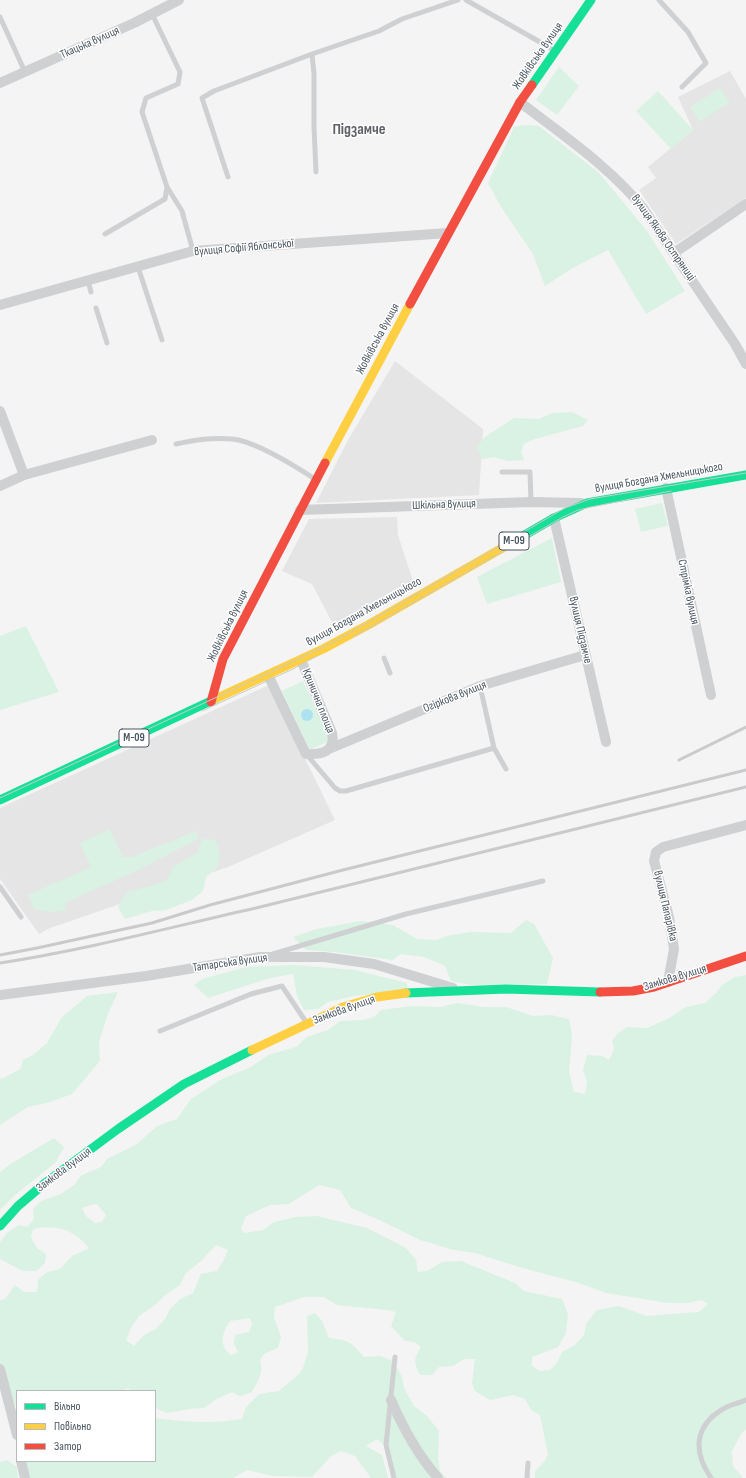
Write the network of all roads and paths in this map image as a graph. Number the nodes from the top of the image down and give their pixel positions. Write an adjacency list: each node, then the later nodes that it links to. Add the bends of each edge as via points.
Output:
1 (179, 0): 6 (street, Ткацька вулиця)
2 (458, 0): 9 (lane)
3 (466, 0): 8 (lane)
4 (591, 0): 8 (street, Жовківська вулиця)
5 (660, 0): 12 (lane, via 688,32 706,63)
6 (152, 14): 10 (street, Ткацька вулиця); 16 (lane, via 180,72 178,84 146,98 142,112)
7 (0, 17): 10 (lane)
8 (556, 51): 13 (street, Жовківська вулиця)
9 (312, 54): 14 (lane); 15 (lane, via 214,91 202,98)
10 (25, 72): 11 (street, Ткацька вулиця)
11 (0, 83)
12 (682, 87)
13 (520, 102): 18 (street, Жовківська вулиця); 21 (street, вулиця Якова Остряниці, via 597,161 631,193)
14 (316, 172)
15 (228, 177)
16 (167, 187): 19 (lane, via 165,199); 20 (lane, via 182,211)
17 (746, 204): 21 (street)
18 (448, 232): 20 (street, вулиця Софії Яблонської); 36 (street, Жовківська вулиця)
19 (105, 234)
20 (193, 251): 22 (street, вулиця Софії Яблонської)
21 (674, 253): 29 (street, вулиця Якова Остряниці, via 736,344)
22 (138, 267): 23 (street, вулиця Софії Яблонської); 27 (lane)
23 (88, 281): 24 (lane); 25 (street, вулиця Софії Яблонської)
24 (91, 292)
25 (0, 305)
26 (96, 308): 28 (lane)
27 (162, 340)
28 (107, 343)
29 (746, 364)
30 (0, 411): 34 (street)
31 (152, 440): 34 (street)
32 (176, 444): 36 (lane, via 207,438 233,439 256,445)
33 (502, 472): 39 (lane, via 530,472)
34 (24, 475): 37 (street)
35 (746, 475): 38 (street, вулиця Богдана Хмельницького / М-09)
36 (316, 479): 41 (street, Жовківська вулиця)
37 (0, 486)
38 (666, 488): 40 (street, вулиця Богдана Хмельницького / М-09); 49 (street, Стрімка вулиця)
39 (531, 502): 40 (street, Шкільна вулиця); 41 (street, Шкільна вулиця)
40 (588, 503): 42 (street, вулиця Богдана Хмельницького / М-09)
41 (300, 510): 50 (street, Жовківська вулиця, via 223,659)
42 (554, 518): 43 (street, вулиця Підзамче); 45 (street, вулиця Богдана Хмельницького / М-09, via 370,628)
43 (585, 655): 48 (street, Огіркова вулиця); 51 (street, вулиця Підзамче)
44 (384, 658): 46 (lane)
45 (301, 660): 47 (street, вулиця Богдана Хмельницького / М-09); 53 (street, Кринична площа, via 332,733)
46 (390, 673)
47 (268, 675): 50 (street, вулиця Богдана Хмельницького / М-09); 54 (street)
48 (480, 686): 52 (lane); 53 (street, Огіркова вулиця)
49 (711, 695)
50 (211, 702): 56 (street, вулиця Богдана Хмельницького / М-09)
51 (606, 742)
52 (494, 748): 54 (lane, via 346,791 335,788); 55 (lane)
53 (329, 749): 54 (street, Кринична площа, via 320,754)
54 (306, 754)
55 (506, 769)
56 (0, 800)
57 (746, 825): 63 (street, вулиця Папарівка, via 662,847 656,852 654,861 669,917 674,948)
58 (543, 881): 62 (lane, via 406,914)
59 (0, 887): 60 (lane)
60 (21, 916)
61 (746, 956): 63 (street, Замкова вулиця)
62 (260, 957): 64 (street, Татарська вулиця, via 324,957 374,964); 65 (street, Татарська вулиця)
63 (668, 982): 64 (street, Замкова вулиця, via 654,987 612,992)
64 (459, 989): 66 (street, Замкова вулиця, via 377,997 343,1007)
65 (0, 996)
66 (306, 1023): 67 (lane, via 282,986 251,994); 68 (street, Замкова вулиця, via 184,1084 45,1183 18,1206)
67 (160, 1031)
68 (0, 1226)
69 (395, 1357): 71 (lane)
70 (0, 1369): 73 (street)
71 (391, 1400): 77 (lane, via 386,1444); 78 (street, via 426,1465)
72 (746, 1400): 80 (lane, via 723,1409 707,1422 699,1436 699,1454)
73 (16, 1431)
74 (21, 1462): 76 (street)
75 (528, 1463): 79 (lane)
76 (25, 1478)
77 (394, 1478)
78 (438, 1478)
79 (527, 1478)
80 (711, 1478)

